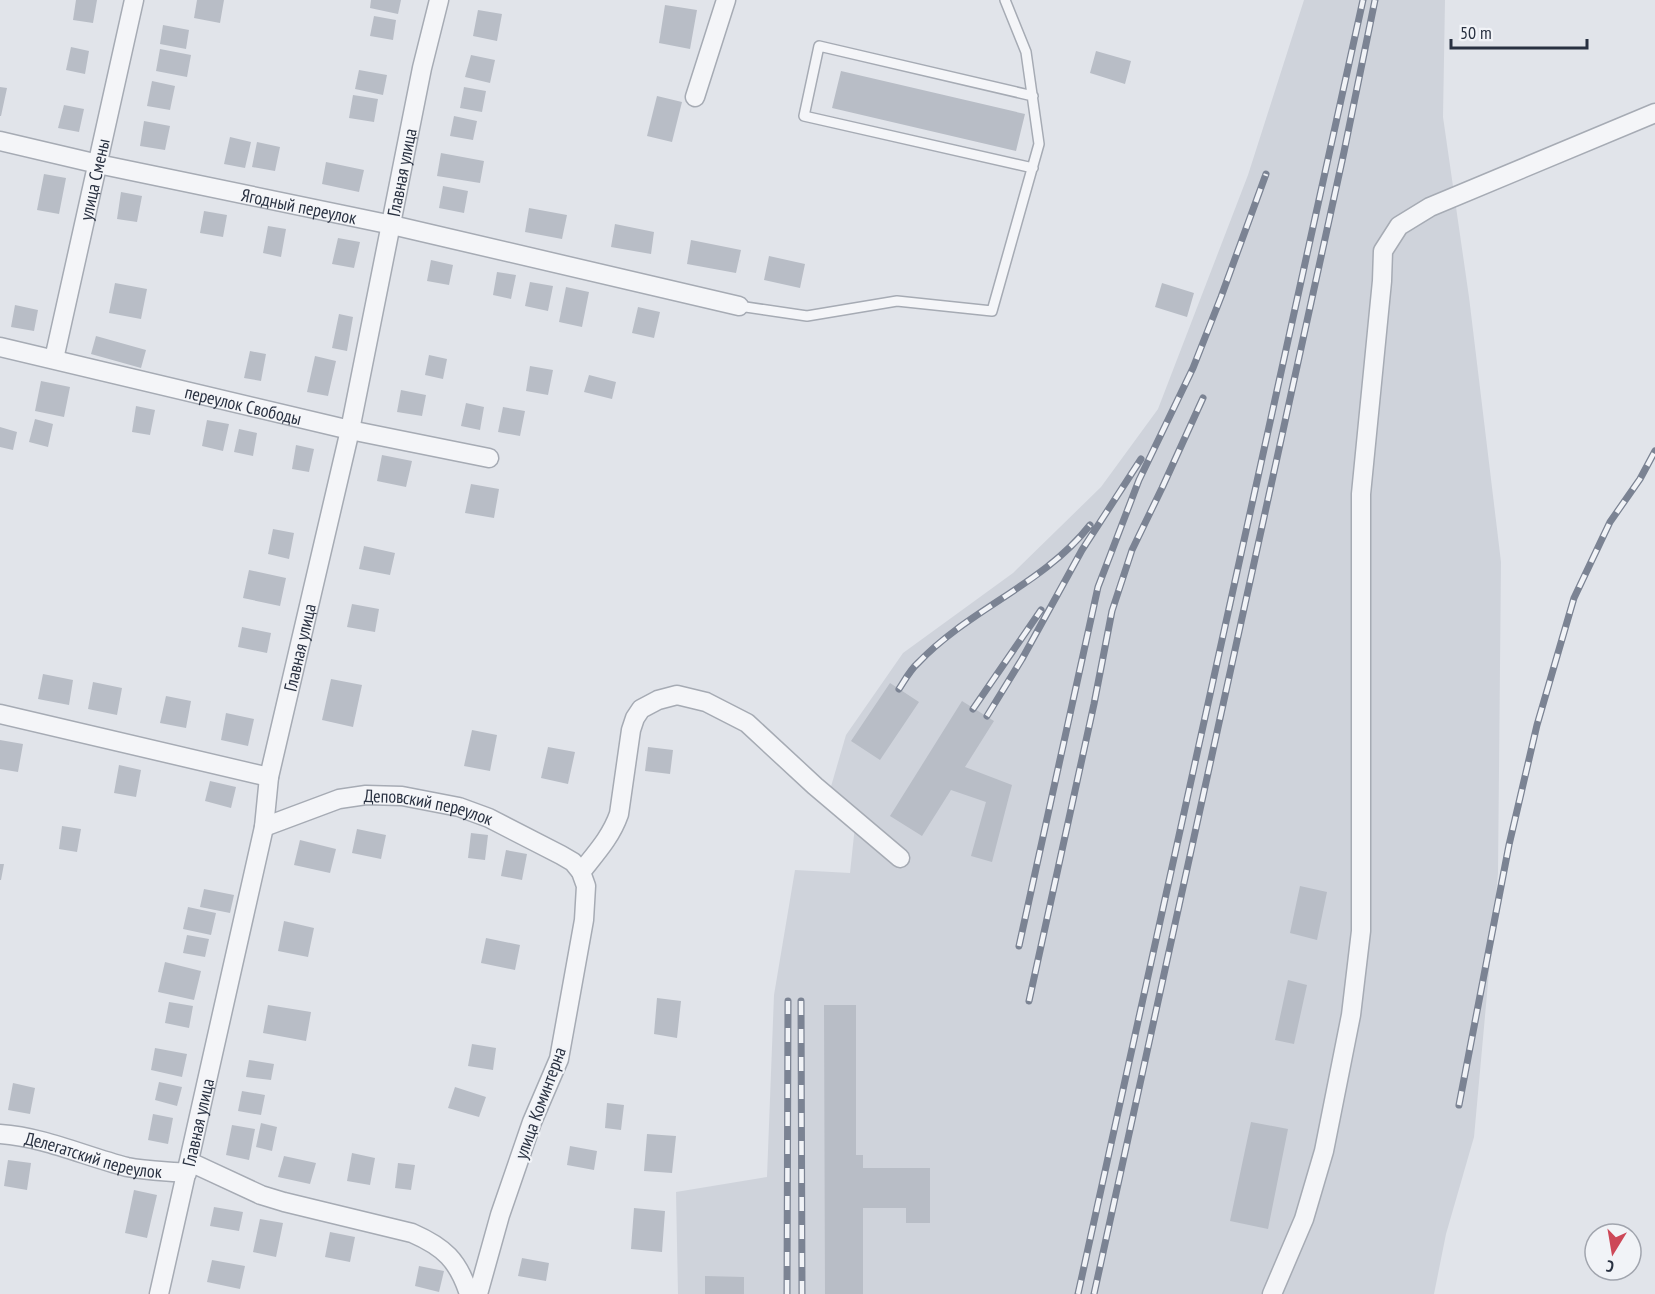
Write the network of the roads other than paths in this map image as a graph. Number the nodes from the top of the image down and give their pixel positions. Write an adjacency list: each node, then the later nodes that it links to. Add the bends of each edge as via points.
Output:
1 (134, 0): 9 (street, улица Смены)
2 (439, 0): 11 (street, Главная улица)
3 (726, 0): 6 (street)
4 (1005, 0): 5 (lane, via 1026,52)
5 (1033, 96): 10 (lane, via 1040,144); 10 (lane, via 819,46 804,116)
6 (695, 97)
7 (1655, 113): 27 (street, via 1430,207 1399,226 1383,250 1360,494 1361,932 1351,1015 1324,1151 1304,1219)
8 (0, 141): 9 (street, Ягодный переулок)
9 (98, 164): 11 (street, Ягодный переулок); 14 (street, улица Смены)
10 (1033, 168): 12 (lane, via 992,311 897,301 807,316)
11 (392, 225): 12 (street, Ягодный переулок); 15 (street, Главная улица)
12 (739, 306)
13 (0, 347): 14 (street, переулок Свободы)
14 (54, 359): 15 (street, переулок Свободы)
15 (350, 430): 16 (street, переулок Свободы); 18 (street, Главная улица)
16 (489, 458)
17 (0, 714): 18 (street)
18 (269, 777): 19 (street, Главная улица)
19 (264, 827): 21 (street, Деповский переулок, via 339,799 402,796 459,807 489,818 573,862); 23 (street, Главная улица)
20 (900, 858): 21 (street, via 747,723 706,702 677,695 641,709 635,718 617,820)
21 (581, 872): 26 (street, улица Коминтерна, via 586,886 584,920 559,1059 532,1122)
22 (0, 1134): 23 (street, Делегатский переулок, via 52,1143 127,1167)
23 (189, 1168): 24 (street, Главная улица); 25 (street, Делегатский переулок, via 284,1202 428,1240 462,1273)
24 (159, 1294)
25 (468, 1294)
26 (478, 1294)
27 (1272, 1294)

